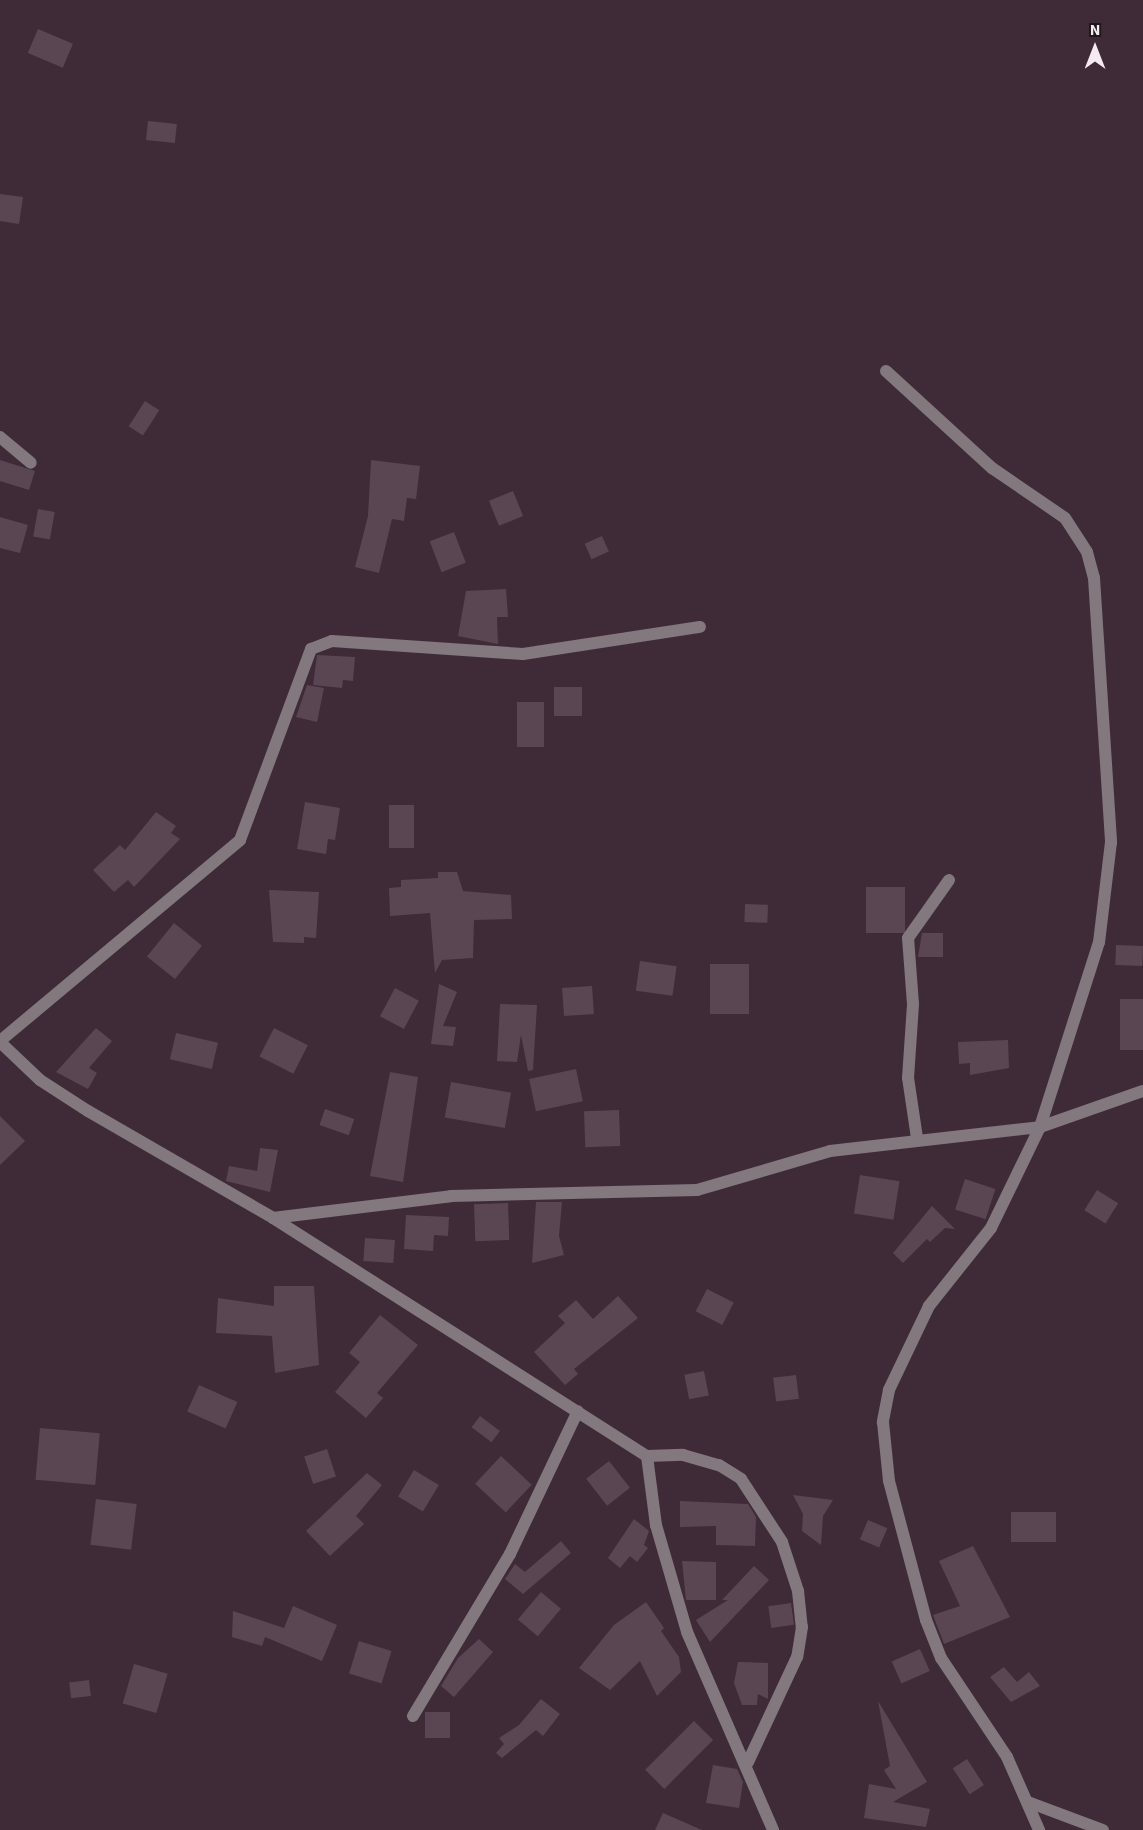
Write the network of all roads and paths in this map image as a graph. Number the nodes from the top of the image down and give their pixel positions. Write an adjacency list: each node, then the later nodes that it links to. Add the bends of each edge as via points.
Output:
1 (886, 371): 8 (street, via 992,468 1065,518 1087,552 1094,578 1111,842 1108,892 1073,1035)
2 (0, 437): 3 (street)
3 (31, 463)
4 (700, 627): 6 (street, via 523,654 332,641 311,649 240,840)
5 (949, 880): 9 (street, via 908,938 913,1004 908,1078)
6 (0, 1042): 10 (street, via 40,1080 78,1105)
7 (1143, 1091): 8 (street)
8 (1040, 1127): 9 (street); 15 (street, via 991,1228 929,1306 889,1390 882,1444 926,1620 941,1658 1007,1757)
9 (917, 1138): 10 (street, via 830,1150 697,1190 451,1196)
10 (273, 1218): 11 (street)
11 (578, 1411): 12 (street); 13 (street, via 510,1554)
12 (647, 1456): 14 (street, via 656,1525 687,1632); 14 (street, via 683,1455 718,1464 741,1479 782,1542 798,1591 802,1627 797,1657)
13 (413, 1716)
14 (748, 1762): 16 (street)
15 (1028, 1802): 17 (street); 18 (street)
16 (772, 1830)
17 (1039, 1830)
18 (1103, 1830)

